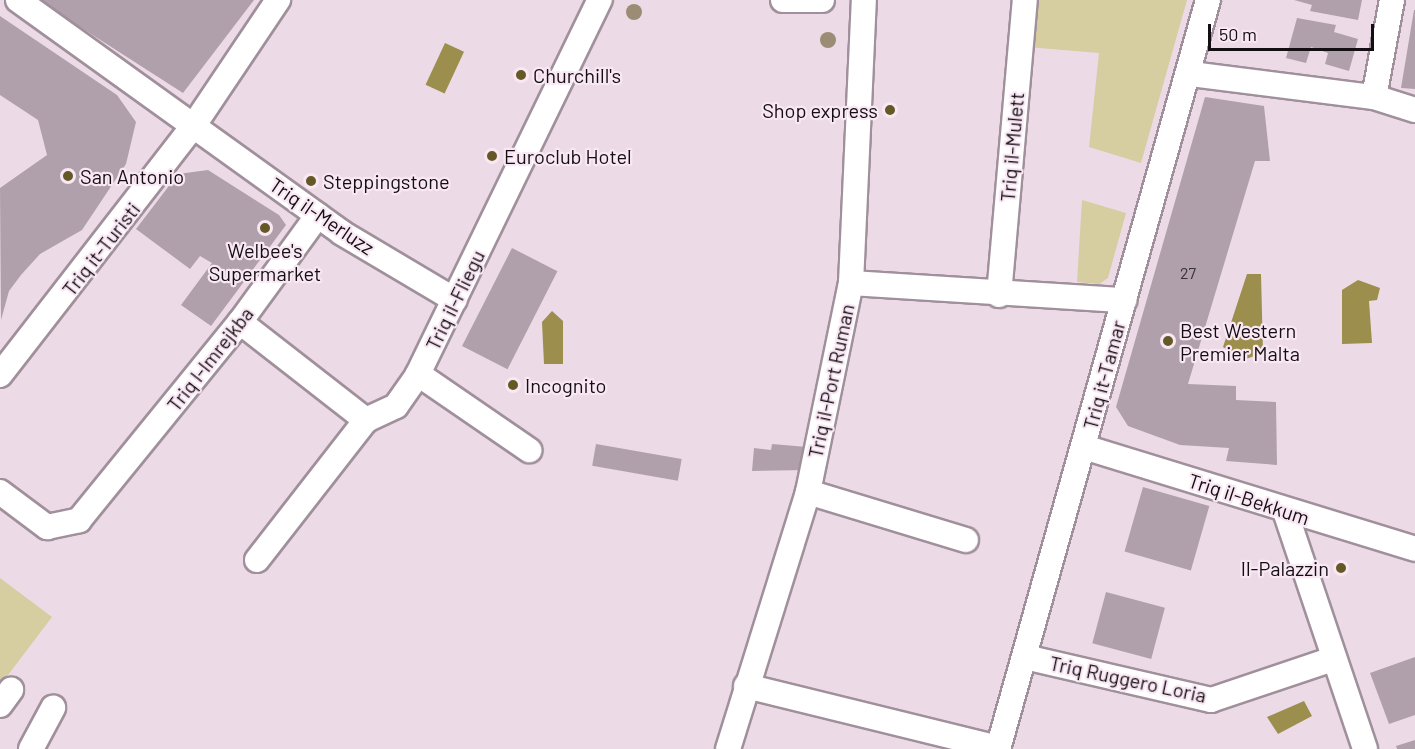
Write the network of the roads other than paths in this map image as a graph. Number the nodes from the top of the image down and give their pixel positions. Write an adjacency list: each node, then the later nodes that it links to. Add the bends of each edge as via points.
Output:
1 (18, 0): 13 (street, Triq il-Merluzz)
2 (278, 0): 13 (street, Triq it-Turisti)
3 (600, 0): 17 (street, Triq il-Fliegu)
4 (783, 0): 5 (street)
5 (822, 0)
6 (864, 0): 15 (street, Triq il-Port Ruman)
7 (1025, 0): 16 (street, Triq il-Mulett)
8 (1208, 0): 10 (street, Triq it-Tamar)
9 (1392, 0): 11 (street)
10 (1191, 74): 11 (street); 18 (street, Triq it-Tamar)
11 (1374, 97): 12 (street)
12 (1415, 110)
13 (194, 125): 14 (street, Triq il-Merluzz); 21 (street, Triq it-Turisti, via 98,254)
14 (318, 215): 17 (street, Triq il-Merluzz); 19 (street, Triq l-Imrejkba)
15 (850, 283): 16 (street); 26 (street, Triq il-Port Ruman)
16 (999, 295): 18 (street)
17 (455, 300): 20 (street, Triq il-Fliegu)
18 (1124, 300): 23 (street, Triq it-Tamar)
19 (240, 322): 22 (street); 25 (street, Triq l-Imrejkba, via 79,520 47,527)
20 (418, 374): 22 (street, Triq il-Fliegu, via 396,406); 24 (street)
21 (0, 375)
22 (366, 420): 30 (street, Triq il-Fliegu)
23 (1084, 447): 27 (street, Triq il-Bekkum); 31 (street, Triq it-Tamar)
24 (529, 450)
25 (0, 492)
26 (808, 492): 28 (street); 33 (street, Triq il-Port Ruman)
27 (1285, 512): 29 (street, Triq il-Bekkum); 32 (street)
28 (966, 540)
29 (1415, 549)
30 (257, 560)
31 (1025, 657): 32 (street, Triq Ruggero Loria, via 1211,700); 37 (street, Triq it-Tamar)
32 (1332, 659): 38 (street)
33 (746, 686): 36 (street, Triq il-Port Ruman); 37 (street)
34 (53, 708): 35 (street)
35 (32, 749)
36 (728, 749)
37 (998, 749)
38 (1365, 749)

